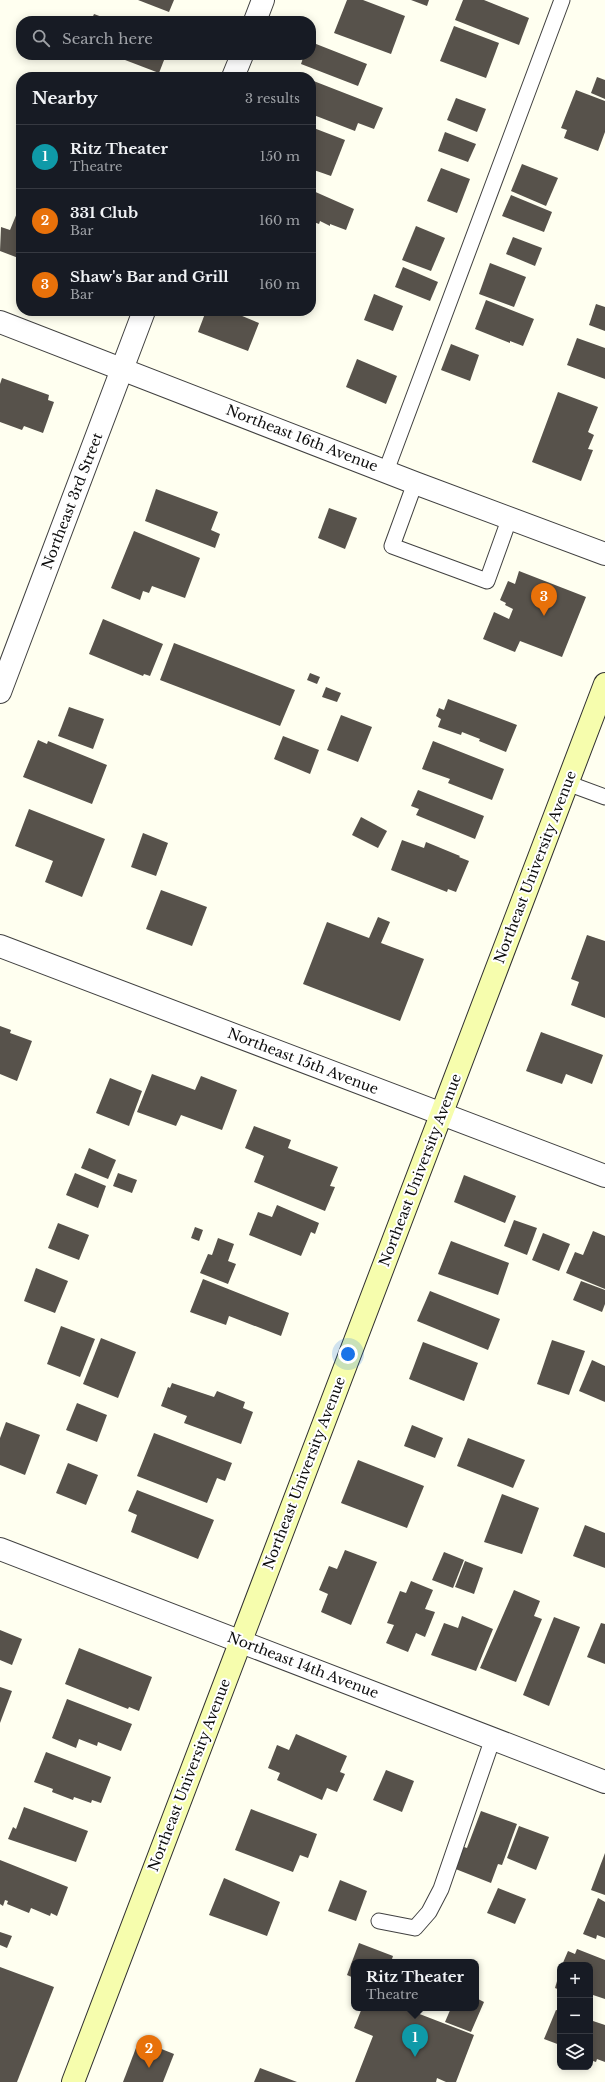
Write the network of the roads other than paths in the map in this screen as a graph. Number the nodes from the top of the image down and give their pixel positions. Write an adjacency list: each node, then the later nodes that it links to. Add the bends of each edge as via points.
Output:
1 (263, 0): 3 (street)
2 (562, 0): 9 (lane)
3 (257, 16)
4 (240, 60): 5 (street)
5 (235, 72)
6 (142, 316): 8 (street, Northeast 3rd Street)
7 (0, 322): 8 (street, Northeast 16th Avenue)
8 (122, 369): 9 (street, Northeast 16th Avenue); 14 (street, Northeast 3rd Street)
9 (386, 471): 10 (street, Northeast 16th Avenue)
10 (415, 483): 11 (street, Northeast 16th Avenue); 11 (lane, via 392,546 487,581)
11 (510, 517): 12 (street, Northeast 16th Avenue)
12 (605, 554)
13 (605, 684): 15 (main road, Northeast University Avenue)
14 (0, 692)
15 (567, 783): 16 (lane); 18 (main road, Northeast University Avenue)
16 (605, 797)
17 (0, 946): 18 (street, Northeast 15th Avenue)
18 (442, 1114): 19 (street, Northeast 15th Avenue); 21 (main road, Northeast University Avenue)
19 (605, 1176)
20 (0, 1549): 21 (street, Northeast 14th Avenue)
21 (240, 1640): 22 (street, Northeast 14th Avenue); 25 (main road, Northeast University Avenue)
22 (493, 1738): 23 (street, Northeast 14th Avenue); 24 (lane, via 441,1890 428,1912 415,1928)
23 (605, 1782)
24 (379, 1921)
25 (73, 2082)

